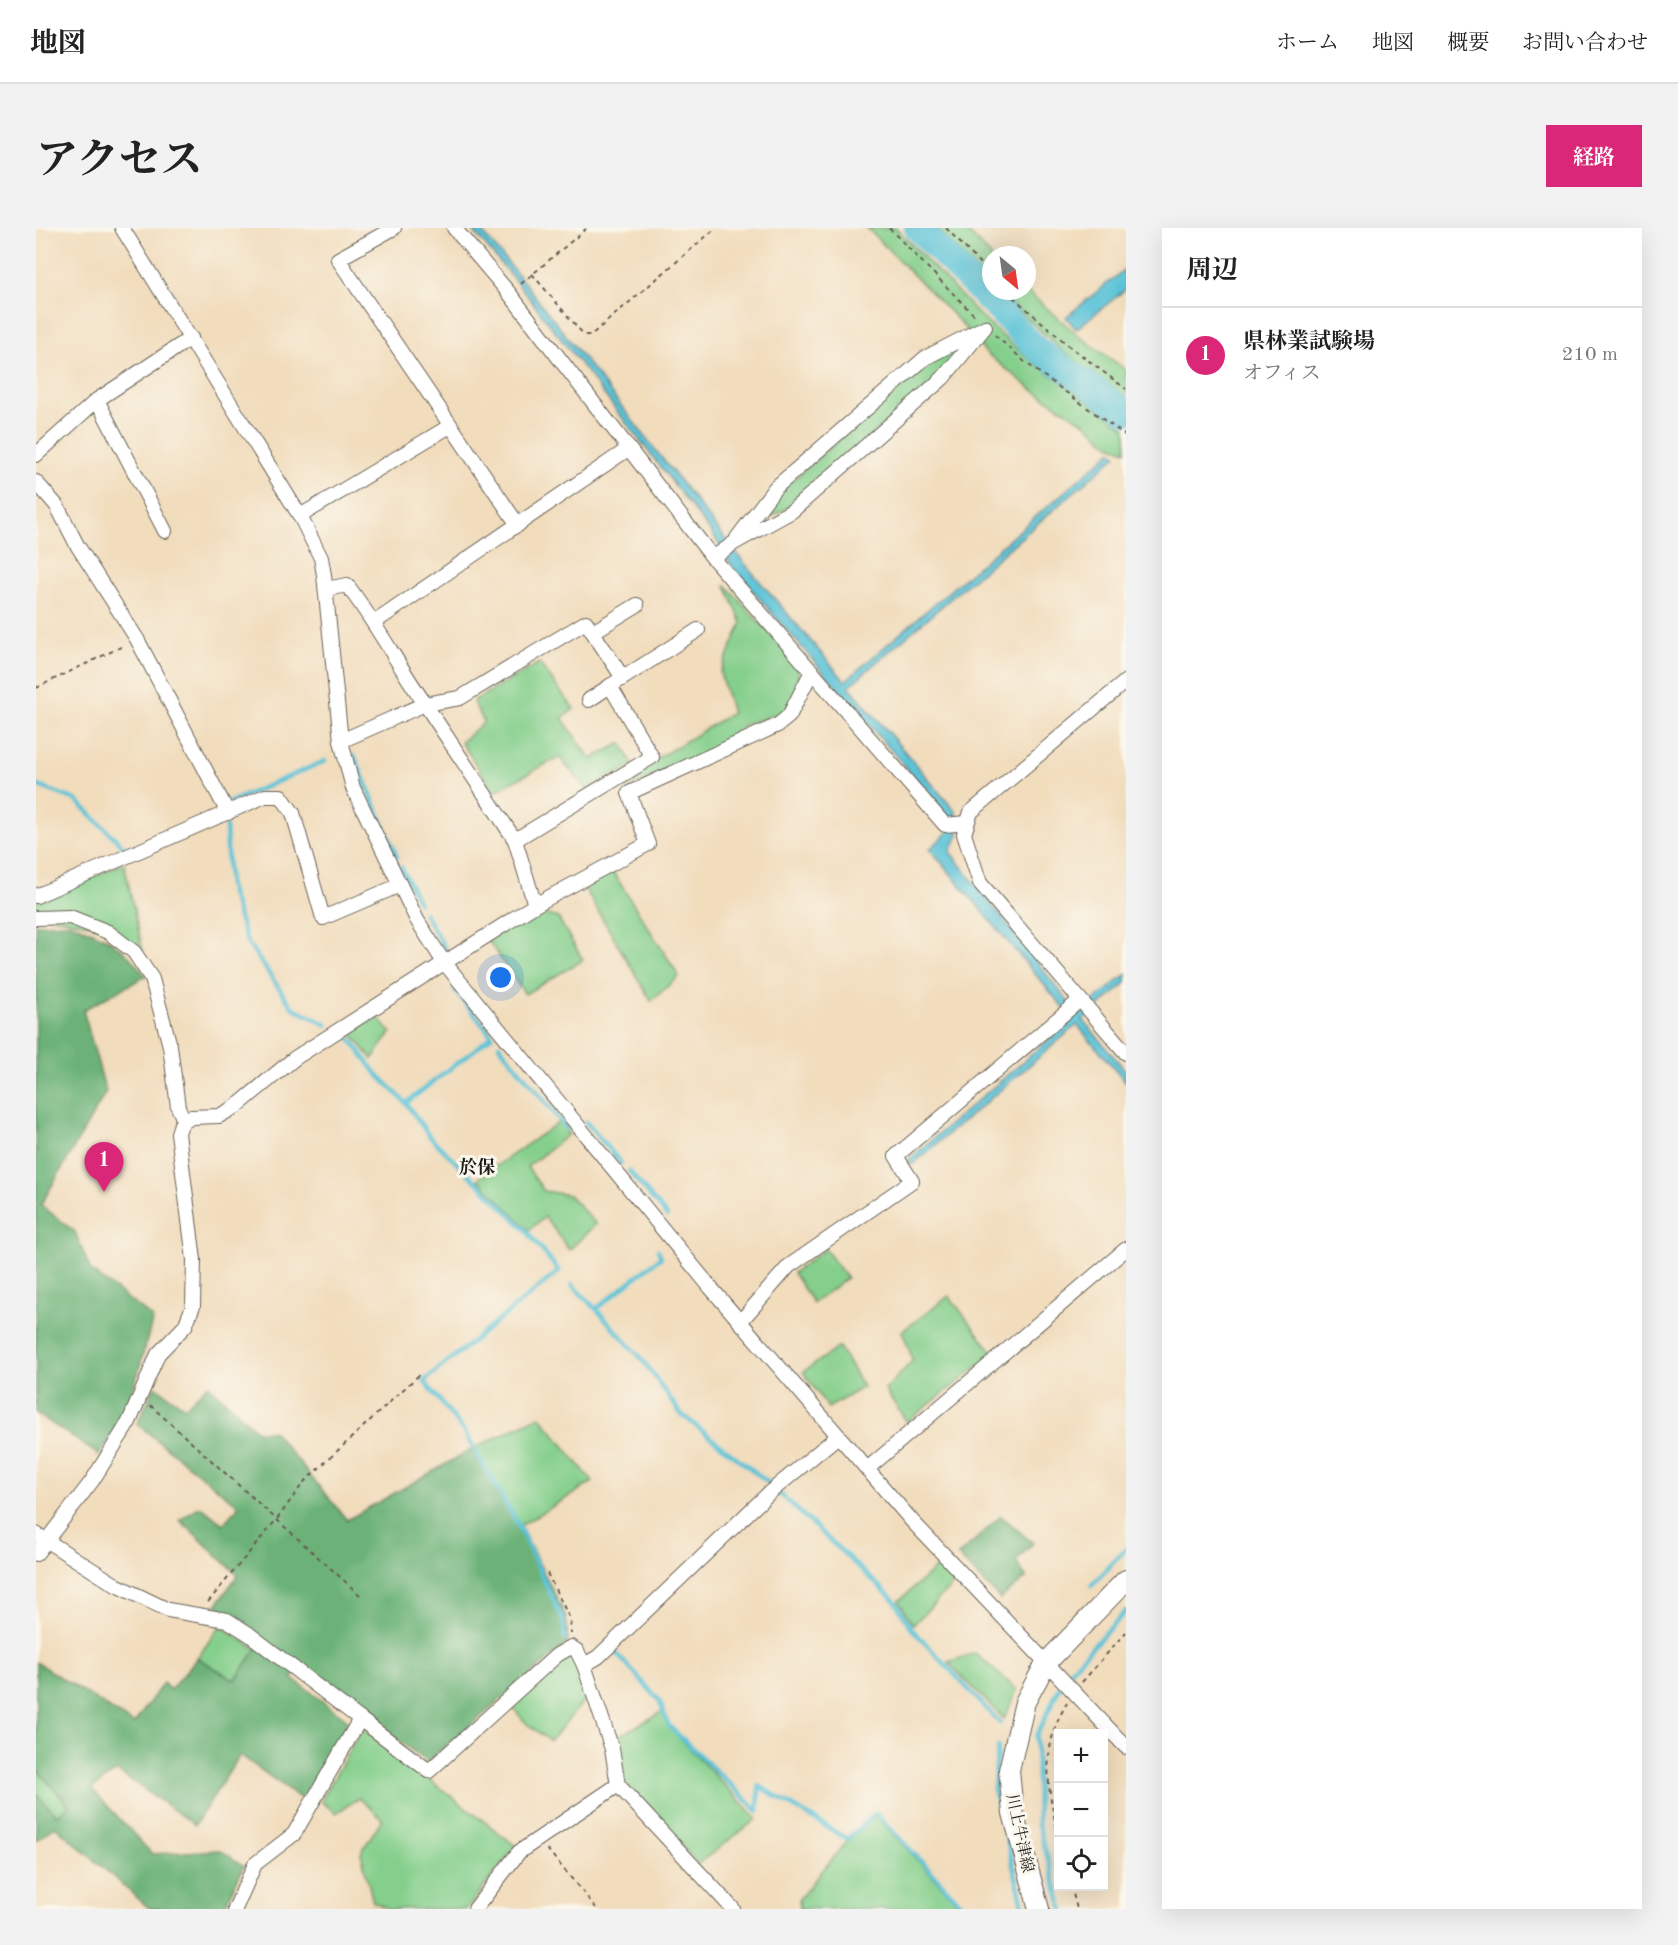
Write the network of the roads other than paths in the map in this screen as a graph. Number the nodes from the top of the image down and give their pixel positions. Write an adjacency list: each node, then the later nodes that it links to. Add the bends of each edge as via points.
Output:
1 (122, 228): 4 (street)
2 (394, 228): 6 (street, via 338,259)
3 (454, 228): 7 (street, via 509,293)
4 (191, 338): 5 (street); 10 (street)
5 (97, 400): 8 (street); 12 (street)
6 (450, 426): 10 (street); 11 (street)
7 (627, 449): 11 (street); 14 (street)
8 (36, 455)
9 (36, 482): 27 (street, via 57,506 137,639)
10 (300, 516): 15 (street, via 321,558)
11 (518, 525): 17 (street)
12 (165, 531)
13 (734, 543): 13 (street, via 775,488 925,358 985,327 943,378 792,511); 14 (street)
14 (713, 558): 20 (street)
15 (326, 589): 17 (street, via 347,585); 26 (street)
16 (637, 605): 19 (street)
17 (375, 622): 25 (street)
18 (698, 630): 21 (street)
19 (593, 632): 21 (street); 25 (street, via 586,622 460,698)
20 (812, 671): 28 (street, via 945,825); 32 (street, via 789,716 778,725 629,793 648,844)
21 (623, 678): 23 (street)
22 (1126, 681): 28 (street, via 971,812)
23 (610, 686): 24 (street); 29 (street, via 652,757)
24 (590, 700)
25 (425, 704): 26 (street); 29 (street)
26 (341, 741): 30 (street, via 353,788)
27 (228, 813): 30 (street, via 265,796 281,796 293,813 322,918); 31 (street)
28 (966, 823): 35 (street, via 964,834 980,883)
29 (515, 840): 32 (street)
30 (400, 885): 34 (street)
31 (36, 896)
32 (535, 904): 34 (street)
33 (36, 918): 37 (street, via 70,917 108,932 134,952 152,979)
34 (443, 961): 37 (street, via 295,1058 237,1106 219,1116); 39 (street)
35 (1079, 1008): 36 (street); 39 (street, via 896,1156 912,1181 789,1266)
36 (1126, 1053)
37 (184, 1120): 42 (street, via 178,1133 194,1260 193,1306 185,1326 158,1354 141,1397 92,1481)
38 (1126, 1249): 41 (street)
39 (740, 1322): 40 (street)
40 (838, 1436): 41 (street); 45 (street, via 770,1493 598,1657)
41 (867, 1469): 46 (street)
42 (42, 1537): 43 (street); 47 (street, via 116,1585 168,1610 227,1620)
43 (36, 1554)
44 (1126, 1580): 46 (main road, 川上牛津線)
45 (584, 1665): 47 (street, via 571,1647 557,1655 429,1771); 49 (street, via 612,1749)
46 (1050, 1667): 48 (street); 53 (main road, 川上牛津線, via 1024,1702 1010,1770 1014,1813)
47 (360, 1719): 50 (street, via 294,1834 255,1864)
48 (1126, 1748)
49 (618, 1785): 51 (street, via 519,1852); 52 (street)
50 (235, 1909)
51 (475, 1909)
52 (733, 1909)
53 (1039, 1909)

